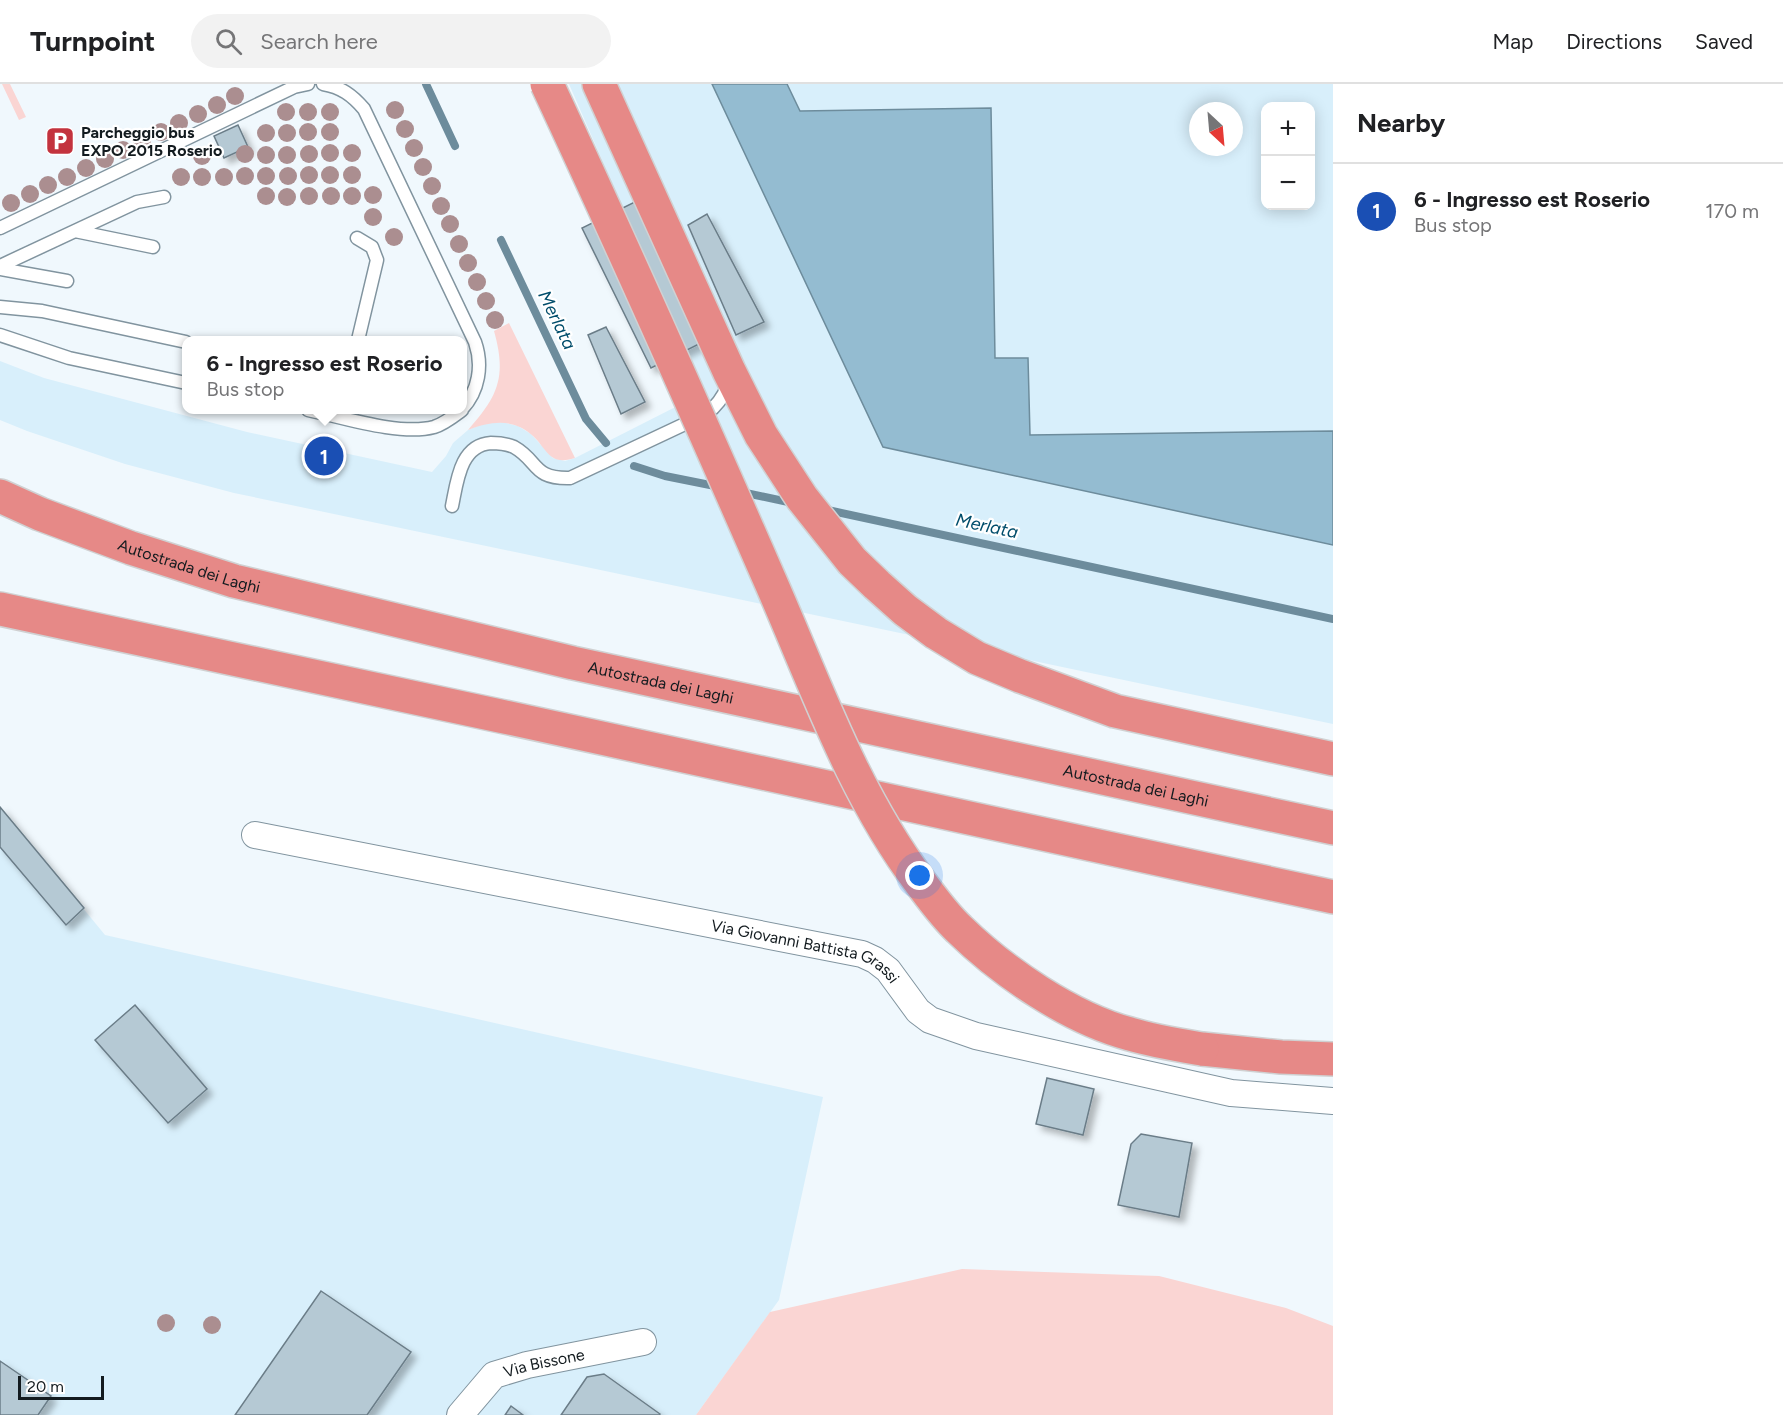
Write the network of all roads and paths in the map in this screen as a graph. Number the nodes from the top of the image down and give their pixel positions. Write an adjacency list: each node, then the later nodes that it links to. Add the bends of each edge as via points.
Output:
1 (308, 84): 6 (lane, via 294,87)
2 (323, 84): 18 (lane, via 354,97 364,109 476,342 478,380)
3 (547, 84): 30 (highway, bridge, via 854,773 888,836 933,900 958,929 1036,990 1127,1034 1202,1049)
4 (598, 84): 26 (highway, via 761,435 802,498 852,561 905,610 977,658 1115,711)
5 (164, 197): 7 (lane, via 137,202)
6 (0, 228)
7 (75, 231): 9 (lane); 10 (lane)
8 (357, 238): 14 (lane, via 372,247 377,260)
9 (153, 247)
10 (0, 268): 11 (lane)
11 (67, 281)
12 (0, 307): 15 (lane, via 42,311)
13 (0, 335): 16 (lane, via 69,358)
14 (359, 336)
15 (182, 341)
16 (182, 382)
17 (728, 385): 22 (lane, via 723,397 706,414 570,478 545,475 523,453 502,443 477,447 460,470)
18 (467, 402)
19 (327, 414): 20 (lane, via 416,430 436,426)
20 (456, 414)
21 (0, 496): 27 (highway, Autostrada dei Laghi, via 131,548 234,581 573,663)
22 (452, 506)
23 (0, 609): 25 (highway)
24 (0, 615): 25 (highway)
25 (42, 618): 29 (highway)
26 (1333, 759)
27 (1333, 828)
28 (255, 835): 31 (street, Via Giovanni Battista Grassi, via 862,954 888,970 918,1011 930,1020 976,1036 1231,1093)
29 (1333, 897)
30 (1333, 1059)
31 (1333, 1101)
32 (643, 1342): 33 (street, Via Bissone, via 494,1375)
33 (460, 1415)

